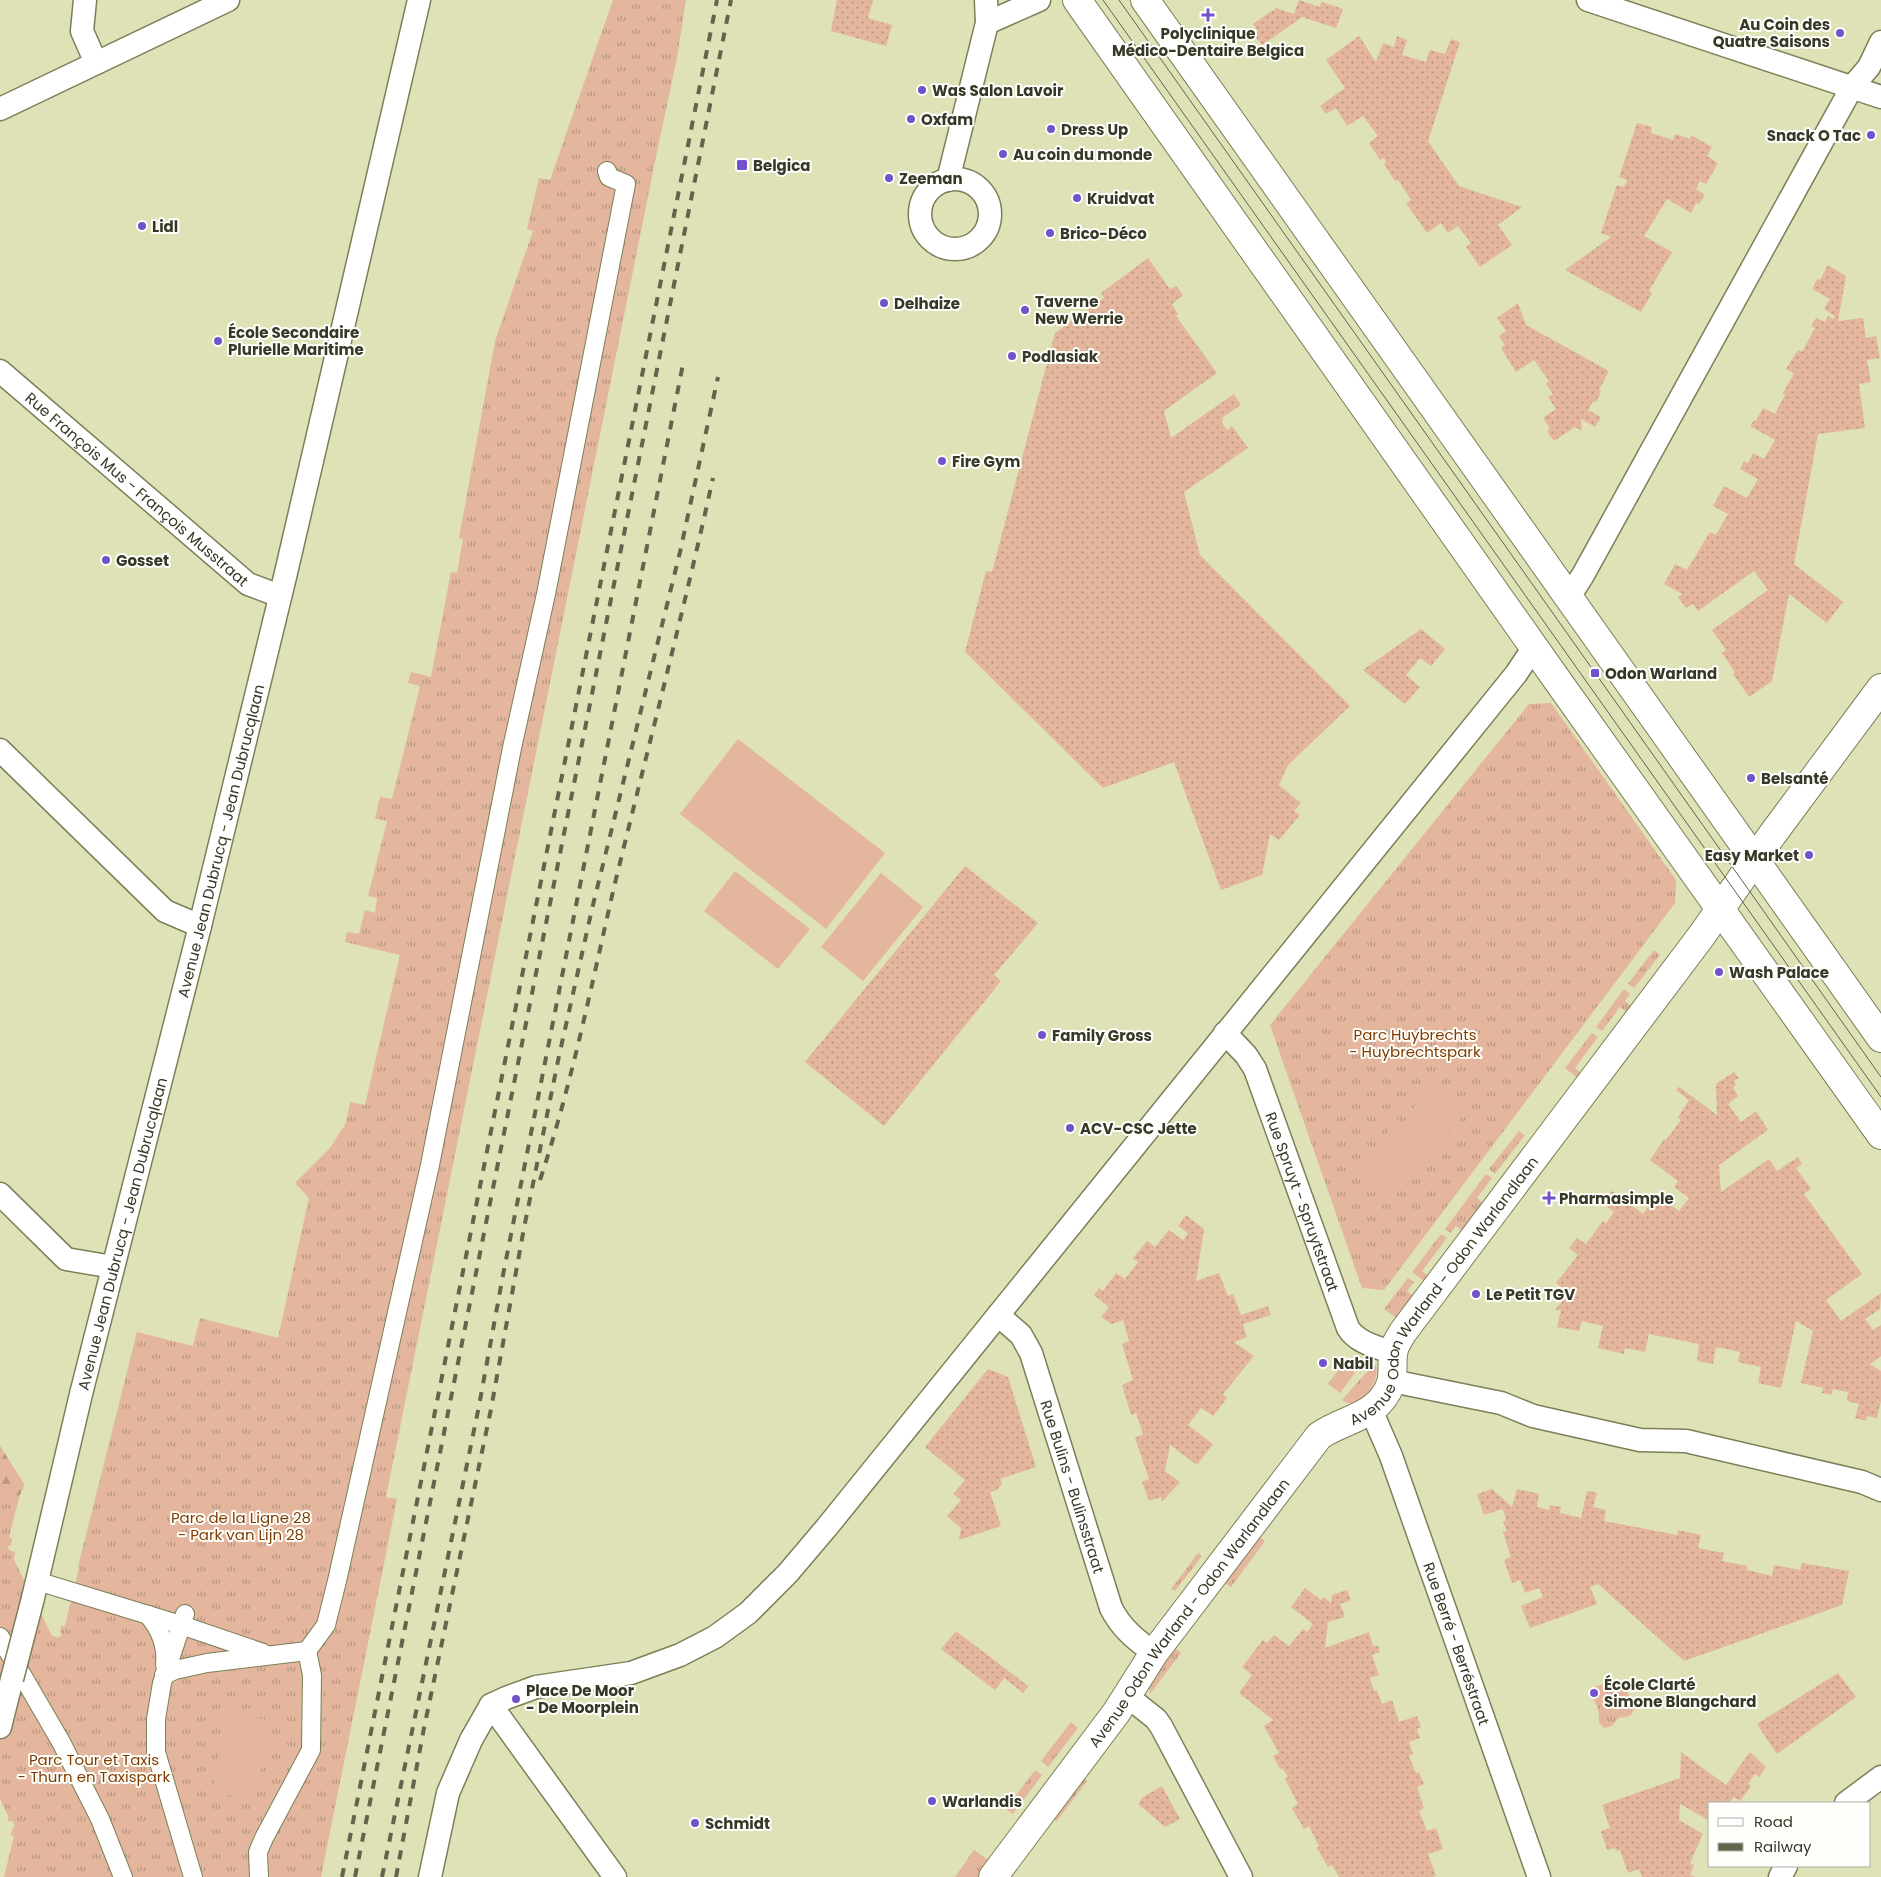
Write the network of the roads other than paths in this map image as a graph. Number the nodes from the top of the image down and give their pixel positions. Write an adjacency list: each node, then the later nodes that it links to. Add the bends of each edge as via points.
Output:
1 (85, 0): 11 (street, via 82,31)
2 (228, 0): 11 (street)
3 (418, 0): 18 (street, Avenue Jean Dubrucq - Jean Dubrucqlaan)
4 (986, 0): 9 (street)
5 (1038, 0): 9 (street)
6 (1077, 0): 20 (street)
7 (1145, 0): 19 (street)
8 (1588, 0): 12 (street)
9 (987, 23): 16 (street)
10 (1881, 42): 12 (street, via 1869,67)
11 (96, 63): 14 (street)
12 (1852, 87): 13 (street); 19 (street)
13 (1881, 97)
14 (0, 109)
15 (608, 171): 40 (street, via 608,177 626,184 430,1165 326,1625)
16 (948, 180)
17 (0, 372): 18 (street, Rue François Mus - François Musstraat, via 248,584)
18 (280, 596): 25 (street, Avenue Jean Dubrucq - Jean Dubrucqlaan)
19 (1568, 597): 23 (street)
20 (1534, 647): 24 (street); 26 (street, via 1516,674)
21 (1881, 688): 23 (street, Avenue Odon Warland - Odon Warlandlaan)
22 (0, 750): 25 (street, via 165,911)
23 (1754, 860): 24 (street, Avenue Odon Warland - Odon Warlandlaan); 27 (street)
24 (1721, 909): 28 (street); 32 (street, Avenue Odon Warland - Odon Warlandlaan, via 1403,1332)
25 (200, 926): 30 (street, Avenue Jean Dubrucq - Jean Dubrucqlaan)
26 (1225, 1033): 31 (street); 32 (street, Rue Spruyt - Spruytstraat, via 1255,1069 1348,1328 1360,1340)
27 (1881, 1038)
28 (1881, 1135)
29 (0, 1194): 30 (street, via 66,1259)
30 (113, 1267): 36 (street, Avenue Jean Dubrucq - Jean Dubrucqlaan)
31 (998, 1315): 41 (street, Rue Bulins - Bulinsstraat, via 1021,1335 1031,1353 1111,1608 1127,1632); 45 (street, via 788,1573 748,1613 706,1642 631,1673 536,1687)
32 (1393, 1353): 33 (street, Avenue Odon Warland - Odon Warlandlaan)
33 (1392, 1381): 34 (street, Avenue Odon Warland - Odon Warlandlaan, via 1382,1400); 35 (street, via 1501,1403 1533,1416 1640,1440 1686,1441 1862,1482)
34 (1371, 1410): 41 (street, Avenue Odon Warland - Odon Warlandlaan, via 1319,1436); 56 (street, Rue Berré - Berréstraat, via 1391,1456)
35 (1881, 1490)
36 (35, 1590): 37 (street); 46 (street, Avenue Jean Dubrucq - Jean Dubrucqlaan, bridge)
37 (148, 1615): 38 (street); 43 (street, via 163,1642 166,1658)
38 (183, 1619): 42 (street); 43 (street)
39 (0, 1636): 49 (street, via 96,1810)
40 (307, 1650): 42 (street); 51 (street, via 312,1675 311,1750 258,1852)
41 (1154, 1653): 44 (street, Avenue Odon Warland - Odon Warlandlaan)
42 (267, 1655): 43 (street, via 207,1663)
43 (164, 1675): 50 (street, via 156,1720 156,1752)
44 (1127, 1696): 54 (street, Avenue Odon Warland - Odon Warlandlaan); 55 (street, via 1161,1726)
45 (491, 1705): 52 (street, via 471,1740 448,1793); 53 (street)
46 (0, 1727)
47 (1881, 1777): 48 (street)
48 (1847, 1802)
49 (123, 1877)
50 (193, 1877)
51 (259, 1877)
52 (430, 1877)
53 (615, 1877)
54 (993, 1877)
55 (1241, 1877)
56 (1539, 1877)

